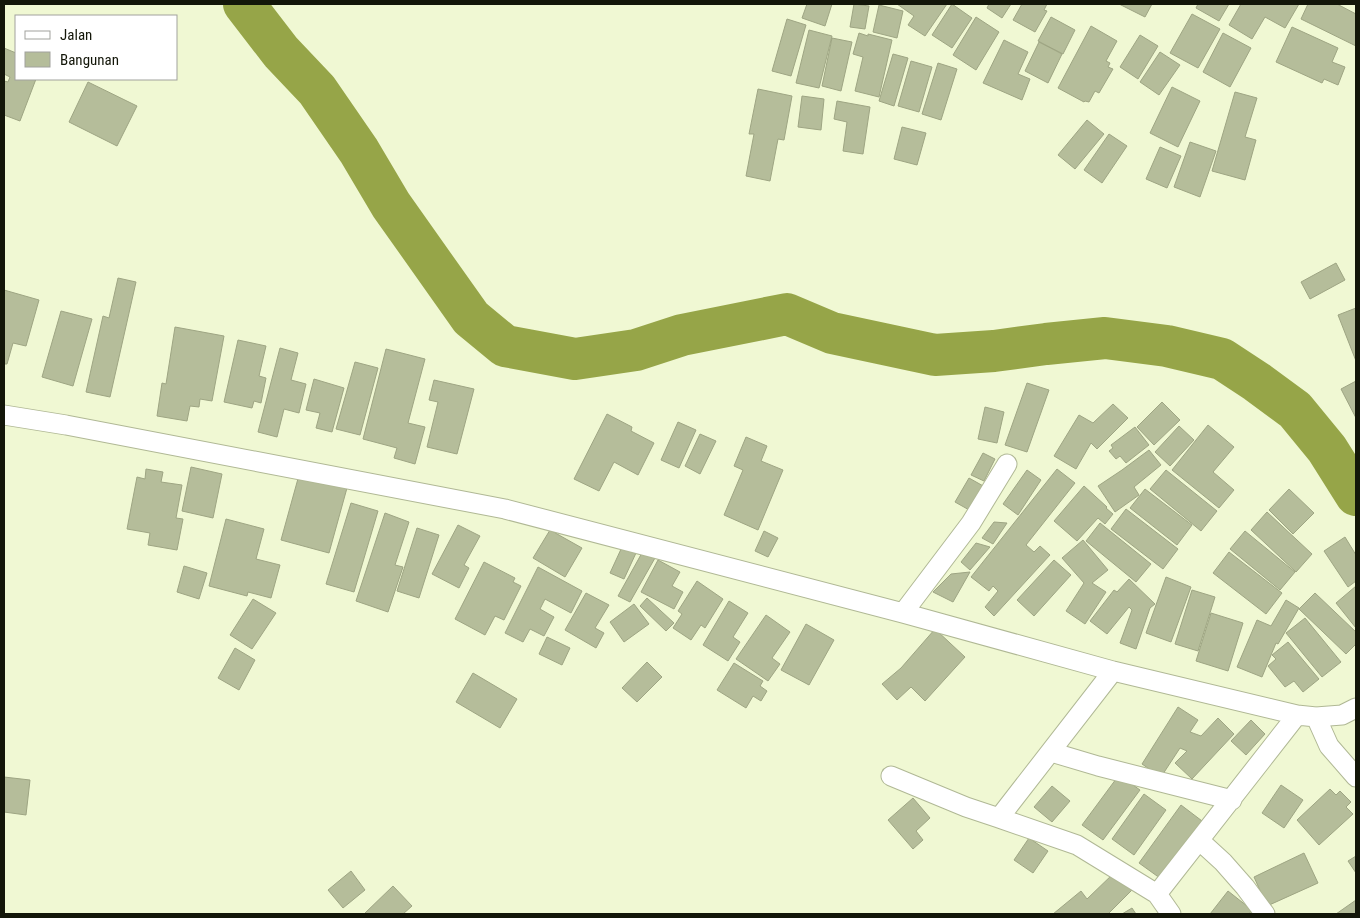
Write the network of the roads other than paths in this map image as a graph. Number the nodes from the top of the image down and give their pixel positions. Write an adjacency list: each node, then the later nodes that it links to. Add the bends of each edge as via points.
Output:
1 (4, 415): 3 (street, via 505,509)
2 (1007, 464): 3 (street, via 971,523)
3 (903, 613): 4 (street)
4 (1113, 671): 6 (street); 8 (street)
5 (1356, 708): 7 (street, via 1342,715)
6 (1297, 715): 7 (street); 11 (street)
7 (1316, 717): 10 (street, via 1329,746)
8 (1051, 752): 11 (street); 12 (street)
9 (891, 776): 12 (street)
10 (1356, 777)
11 (1232, 800): 13 (street)
12 (999, 818): 14 (street, via 1077,844)
13 (1200, 841): 14 (street); 16 (street, via 1223,862)
14 (1157, 894): 15 (street)
15 (1171, 914)
16 (1265, 914)

